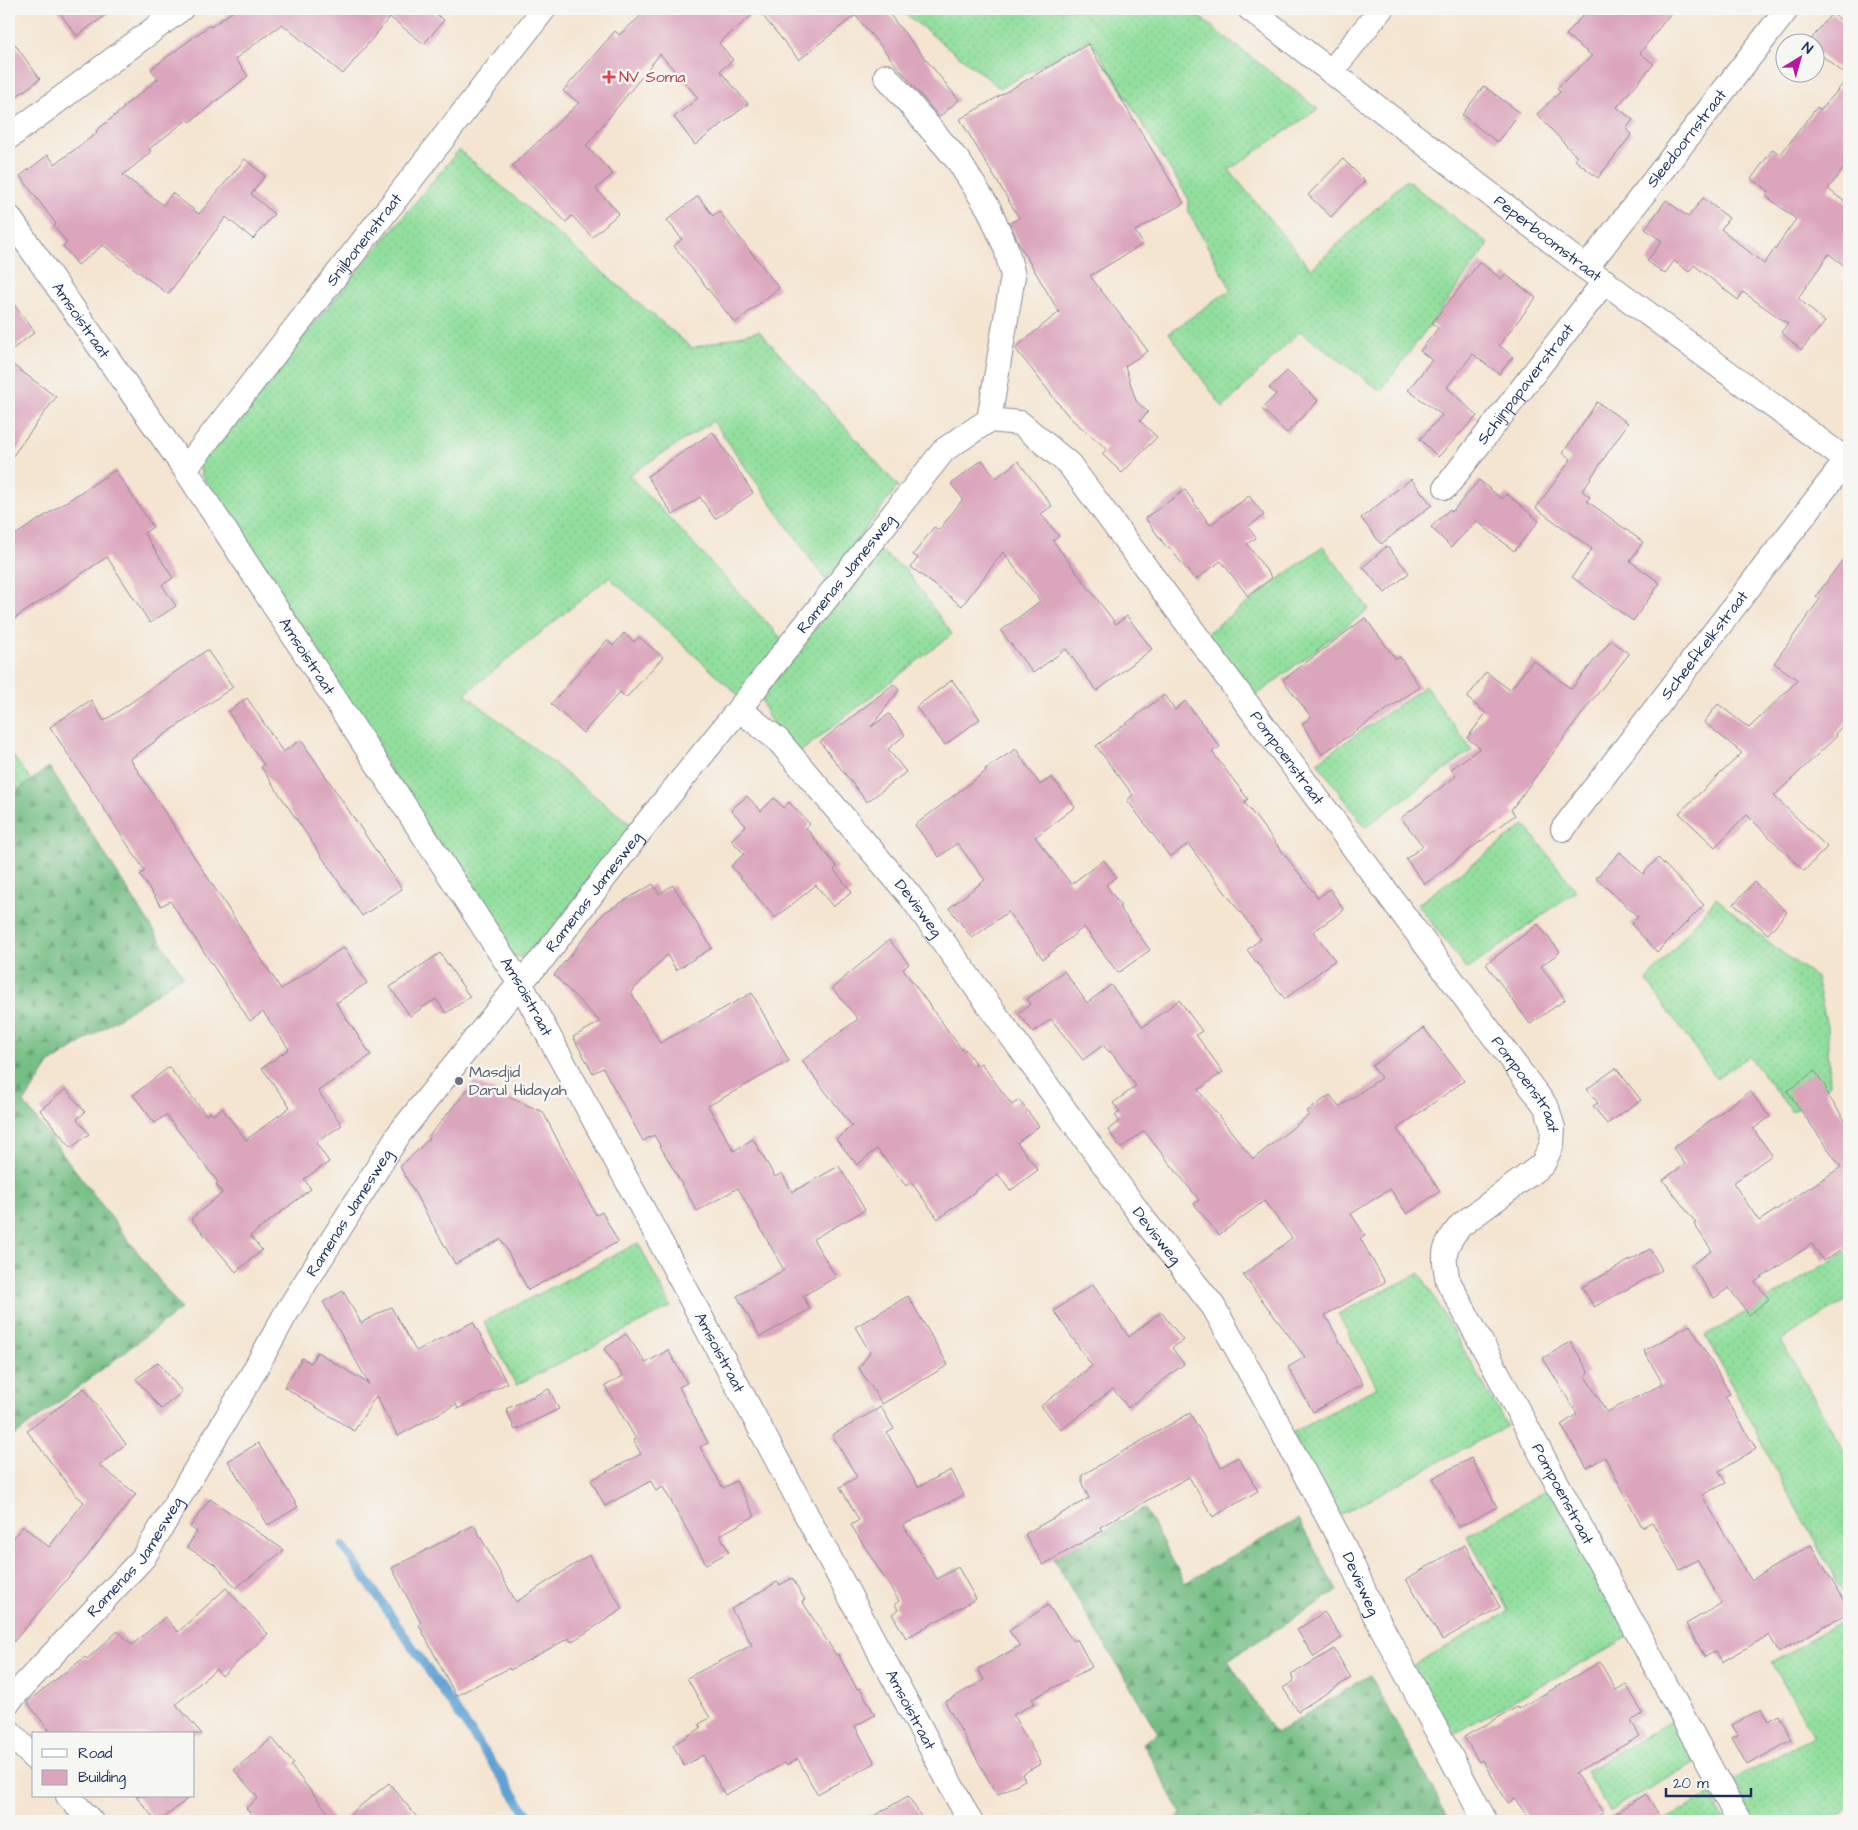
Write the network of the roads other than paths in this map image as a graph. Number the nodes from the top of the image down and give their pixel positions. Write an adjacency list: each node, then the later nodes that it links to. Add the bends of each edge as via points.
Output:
1 (181, 9): 8 (street)
2 (544, 9): 14 (street, Snijbonenstraat)
3 (1250, 9): 6 (street, Peperboomstraat)
4 (1381, 9): 6 (street)
5 (1787, 9): 10 (street, Sleedoornstraat)
6 (1331, 72): 10 (street, Peperboomstraat)
7 (886, 76): 12 (street, via 959,162 989,209 1006,248 1012,276)
8 (9, 137)
9 (9, 217): 14 (street, Amsoistraat)
10 (1586, 268): 11 (street, Peperboomstraat)
11 (1605, 281): 13 (street, Peperboomstraat); 15 (street, Schijnpapaverstraat)
12 (989, 420): 16 (street, Ramenas Jamesweg, via 944,450); 26 (street, Pompoenstraat, via 1020,423 1069,464 1548,1108 1553,1128 1552,1144 1543,1164 1451,1236 1444,1261 1448,1281)
13 (1848, 460): 17 (street, Scheefkelkstraat)
14 (185, 469): 18 (street, Amsoistraat)
15 (1446, 486)
16 (738, 709): 18 (street, Ramenas Jamesweg, via 543,958); 25 (street, Devisweg, via 778,740 911,897 1144,1220 1212,1306 1345,1549 1374,1613)
17 (1563, 829)
18 (520, 982): 19 (street, Ramenas Jamesweg, via 399,1134 285,1315 142,1558); 24 (street, Amsoistraat)
19 (9, 1701)
20 (9, 1731): 21 (street)
21 (32, 1756)
22 (70, 1798): 23 (street)
23 (91, 1821)
24 (970, 1821)
25 (1485, 1821)
26 (1739, 1821)

